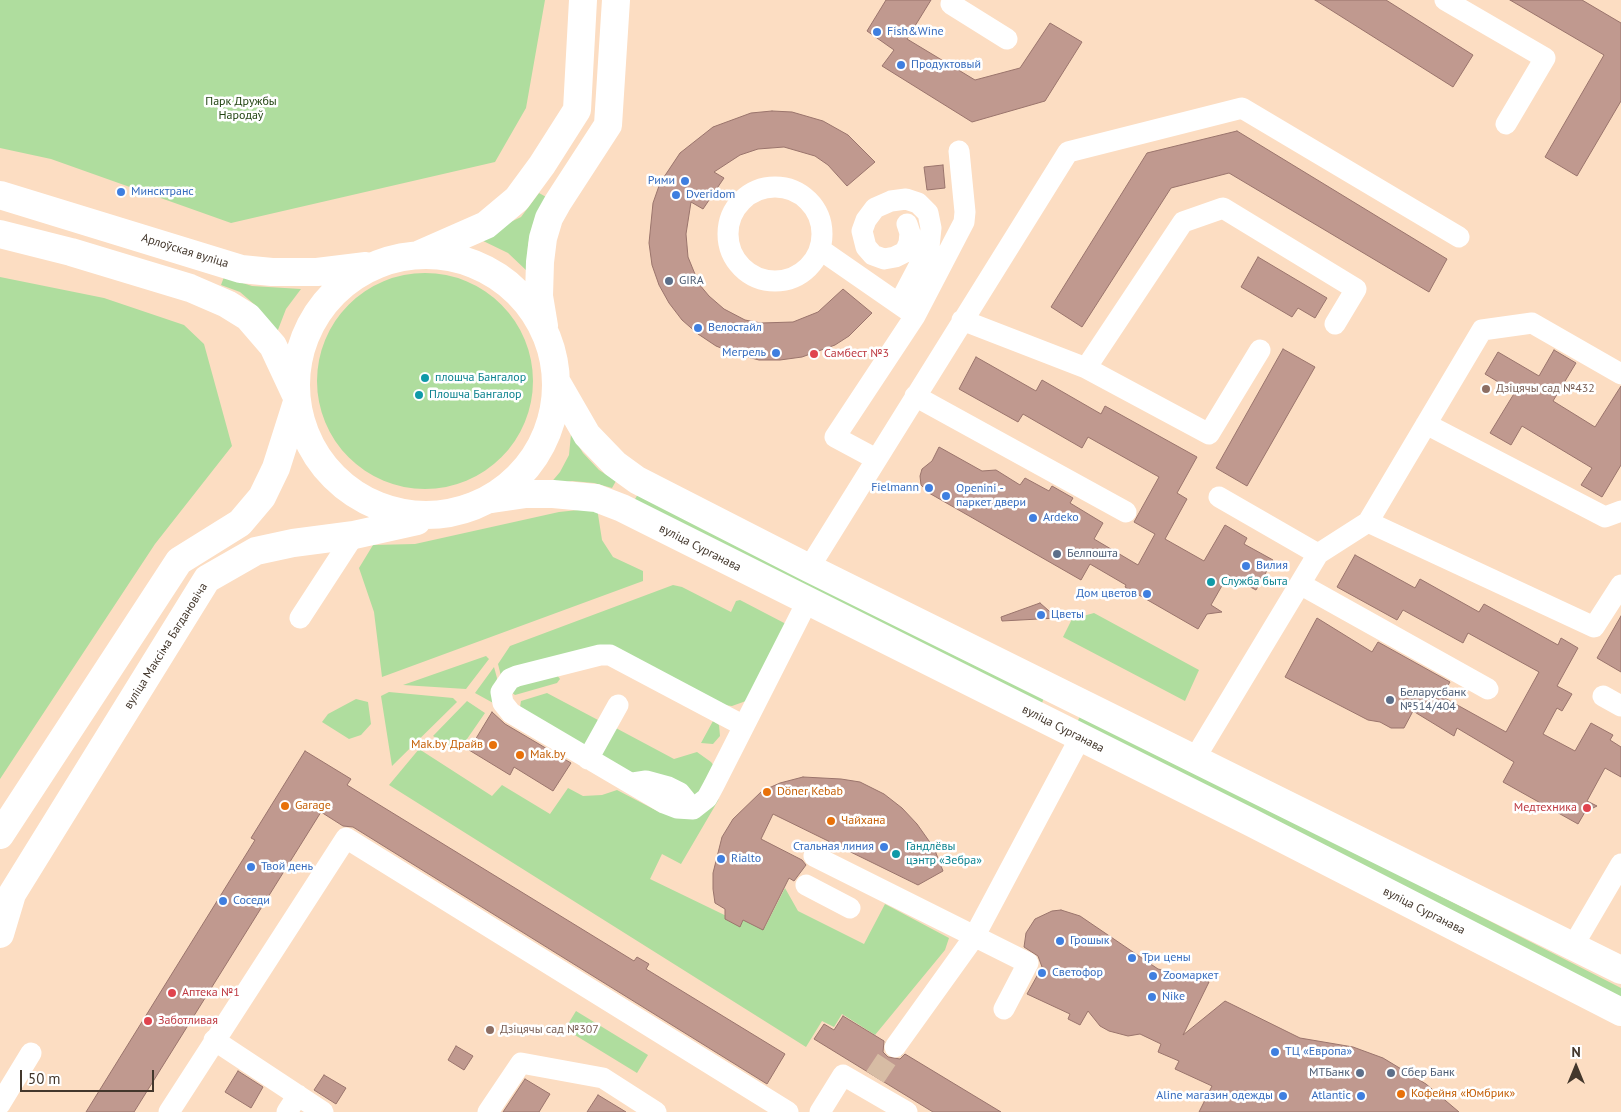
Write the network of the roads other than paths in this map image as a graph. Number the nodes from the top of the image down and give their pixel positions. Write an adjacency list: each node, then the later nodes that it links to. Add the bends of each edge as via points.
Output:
1 (583, 0): 13 (main road, via 577,110 542,165 517,199 486,225)
2 (616, 0): 18 (main road, via 608,125 558,202 543,238 539,296)
3 (953, 0): 5 (lane, via 951,4)
4 (1445, 0): 6 (lane, via 1544,58)
5 (1006, 39)
6 (1506, 124)
7 (959, 150): 15 (lane, via 964,222)
8 (0, 195): 14 (main road, Арлоўская вуліца, via 241,269 317,272)
9 (907, 224): 15 (lane, via 910,243 905,252 884,259 873,256 866,247 862,231 875,208 892,201 906,199 918,203 928,213 931,228 928,247)
10 (0, 234): 24 (main road, via 190,288 228,304 248,316 273,346)
11 (1459, 237): 16 (lane, via 1242,108 1068,152)
12 (820, 250): 12 (lane, via 800,275 785,281 769,281 753,276 737,261 728,237 729,222 736,208 751,194 774,186 790,188 814,206 821,220); 15 (lane)
13 (416, 255): 14 (main road); 18 (main road, via 443,256 483,268 518,293)
14 (375, 265): 24 (main road, via 342,285 310,324 297,366)
15 (907, 310): 26 (lane, via 835,437)
16 (962, 320): 20 (lane); 23 (lane)
17 (1335, 324): 20 (lane, via 1356,289 1223,208 1183,222)
18 (545, 330): 22 (main road, via 554,357)
19 (1260, 350): 20 (lane, via 1209,434)
20 (1086, 368)
21 (1621, 374): 25 (lane, via 1532,323 1482,330)
22 (557, 383): 28 (main road, via 550,429 539,452 522,474); 35 (main road, via 587,435 614,464 638,480)
23 (915, 396): 26 (lane); 30 (lane)
24 (296, 398): 31 (main road, via 315,455 343,487 396,513 420,516); 46 (main road, via 272,480 262,498 240,523 180,561)
25 (1426, 424): 29 (lane, via 1605,517); 32 (lane)
26 (876, 459): 35 (lane)
27 (1219, 497): 34 (lane)
28 (492, 499): 31 (main road); 38 (main road, вуліца Сурганава, via 526,494 596,498 622,508)
29 (1621, 511)
30 (1126, 512)
31 (451, 514): 33 (main road, вуліца Максіма Багдановіча)
32 (1368, 522): 34 (lane); 37 (lane, via 1594,627)
33 (354, 534): 39 (lane); 51 (main road, вуліца Максіма Багдановіча, via 256,551 207,578 12,894)
34 (1318, 554): 36 (lane)
35 (809, 568): 44 (main road)
36 (1300, 584): 40 (lane); 44 (lane)
37 (1621, 585)
38 (807, 602): 42 (lane); 43 (main road, вуліца Сурганава)
39 (300, 618)
40 (1488, 689)
41 (618, 705): 45 (lane)
42 (744, 726): 45 (lane, via 707,798 694,809 664,803); 45 (lane, via 610,655 510,679 501,692 507,710)
43 (1080, 738): 52 (lane); 56 (main road, вуліца Сурганава)
44 (1195, 758): 53 (main road)
45 (588, 759)
46 (0, 835)
47 (814, 856): 52 (lane)
48 (1621, 864): 53 (lane)
49 (806, 885): 50 (lane)
50 (850, 908)
51 (0, 934)
52 (974, 936): 55 (lane, via 1028,964); 58 (lane)
53 (1573, 946): 54 (main road)
54 (1621, 970)
55 (1004, 1009)
56 (1621, 1012)
57 (214, 1040): 61 (lane); 62 (lane); 66 (lane, via 346,838)
58 (895, 1047)
59 (31, 1053): 60 (lane)
60 (0, 1104)
61 (293, 1104): 63 (lane)
62 (168, 1112)
63 (323, 1112)
64 (488, 1112): 65 (lane, via 521,1063 603,1078)
65 (656, 1112)
66 (788, 1112)
67 (820, 1112): 68 (lane, via 843,1075 872,1083)
68 (907, 1112)

